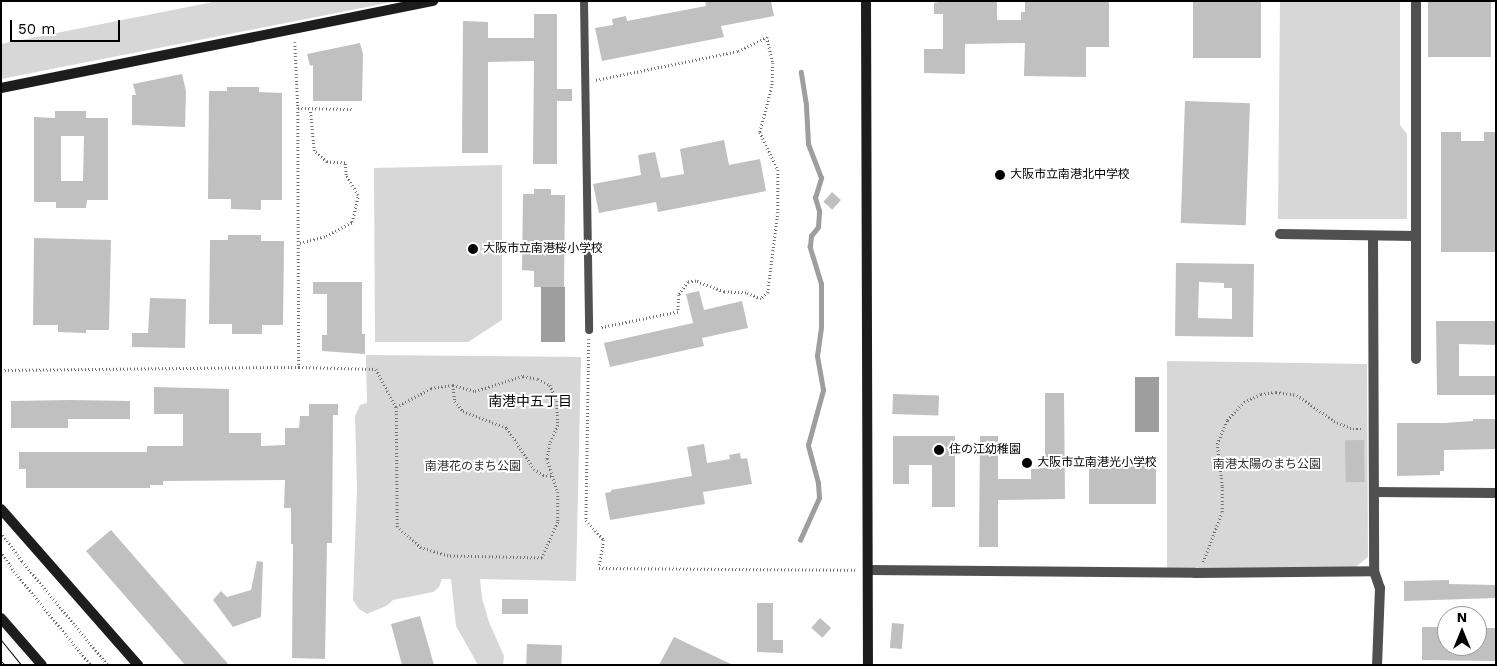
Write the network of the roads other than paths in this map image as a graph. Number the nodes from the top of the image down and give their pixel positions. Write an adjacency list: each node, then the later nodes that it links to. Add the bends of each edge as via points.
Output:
1 (434, 1): 5 (street)
2 (584, 1): 9 (lane)
3 (866, 1): 14 (street)
4 (1416, 1): 8 (street)
5 (1, 88)
6 (1280, 234): 7 (street)
7 (1373, 236): 8 (street); 11 (street)
8 (1415, 236): 10 (street)
9 (589, 330)
10 (1416, 359)
11 (1374, 492): 12 (street); 15 (street)
12 (1496, 493)
13 (1, 509): 18 (street)
14 (868, 570): 15 (street); 19 (street)
15 (1374, 572): 20 (street, via 1380,588)
16 (1, 618): 17 (street)
17 (42, 665)
18 (138, 665)
19 (868, 665)
20 (1377, 665)

